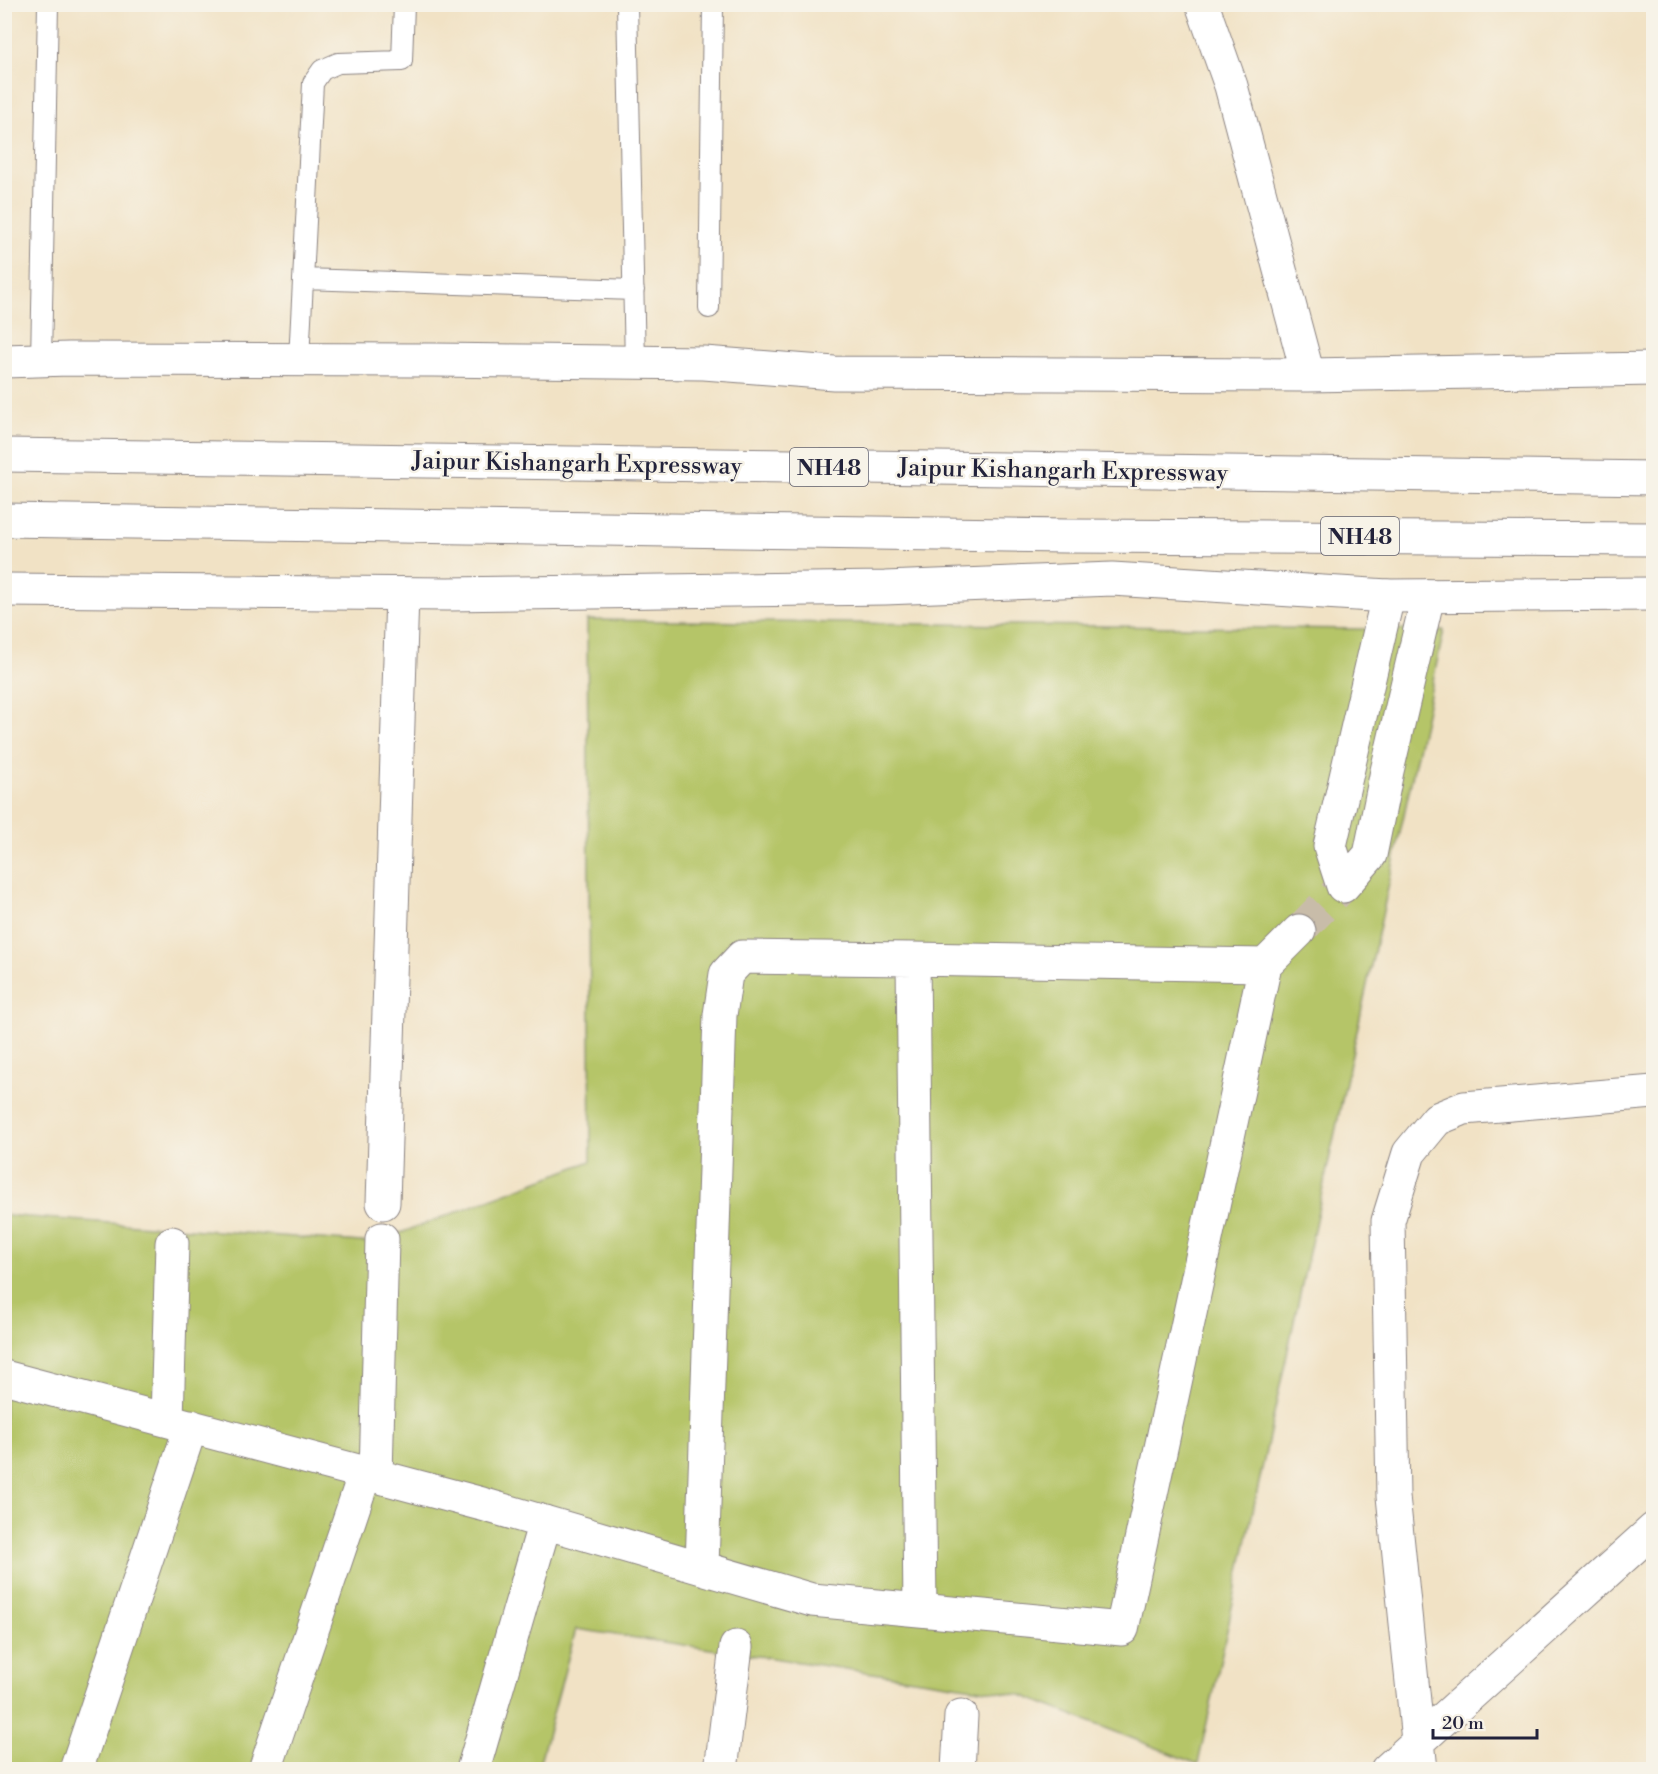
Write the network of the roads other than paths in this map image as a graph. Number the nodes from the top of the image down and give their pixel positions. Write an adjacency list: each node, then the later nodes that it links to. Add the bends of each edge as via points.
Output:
1 (48, 4): 9 (lane)
2 (404, 4): 6 (lane, via 402,61 338,63 322,70 314,83)
3 (627, 4): 7 (lane)
4 (713, 4): 8 (lane)
5 (1202, 4): 14 (main road, via 1231,86)
6 (303, 279): 7 (lane); 10 (lane)
7 (634, 290): 12 (lane)
8 (709, 308)
9 (41, 360): 10 (main road); 11 (main road)
10 (299, 360): 12 (main road)
11 (4, 361)
12 (635, 363): 14 (main road, via 704,363 834,373)
13 (1653, 369): 14 (main road)
14 (1308, 375)
15 (4, 455): 16 (main road, Jaipur Kishangarh Expressway / NH48)
16 (1653, 478)
17 (4, 520): 18 (main road, NH48, via 1078,536)
18 (1653, 539)
19 (4, 590): 20 (main road)
20 (402, 594): 22 (main road, via 885,588 1112,579); 28 (main road)
21 (1653, 594): 23 (main road)
22 (1388, 596): 23 (main road); 23 (main road, via 1330,846 1343,886 1370,855)
23 (1428, 596)
24 (1299, 931): 26 (main road)
25 (913, 959): 26 (main road); 36 (main road, via 742,957 726,974 720,1015); 37 (main road)
26 (1265, 964): 37 (main road, via 1122,1629)
27 (1653, 1092): 40 (main road, via 1464,1108 1437,1119 1409,1153 1388,1221 1393,1496)
28 (383, 1203)
29 (382, 1239): 33 (main road)
30 (172, 1243): 32 (main road)
31 (4, 1377): 32 (main road)
32 (179, 1423): 33 (main road); 41 (main road)
33 (370, 1474): 34 (main road); 42 (main road)
34 (545, 1522): 36 (main road); 43 (main road)
35 (1653, 1528): 40 (main road)
36 (702, 1568): 37 (main road, via 812,1600)
37 (920, 1610)
38 (736, 1647): 44 (main road)
39 (961, 1716): 45 (main road)
40 (1419, 1756): 46 (main road)
41 (76, 1770)
42 (265, 1770)
43 (472, 1770)
44 (721, 1770)
45 (958, 1770)
46 (1387, 1770)

